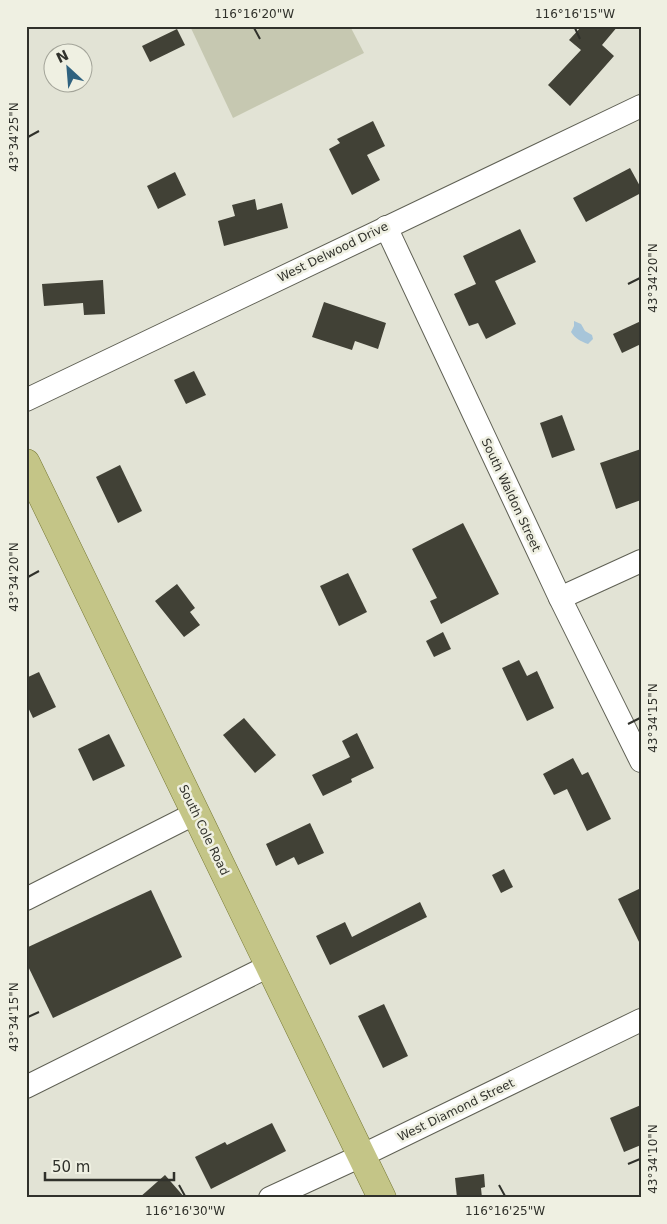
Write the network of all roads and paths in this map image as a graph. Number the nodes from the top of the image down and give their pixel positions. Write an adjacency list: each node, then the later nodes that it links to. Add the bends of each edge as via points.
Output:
1 (641, 106): 2 (street, West Delwood Drive)
2 (386, 226): 3 (street, West Delwood Drive); 6 (street, South Waldon Street)
3 (26, 400)
4 (26, 463): 8 (main road, South Cole Road)
5 (641, 561): 6 (street)
6 (560, 598): 7 (street, South Waldon Street)
7 (641, 761)
8 (196, 813): 9 (street); 10 (main road, South Cole Road)
9 (26, 899)
10 (269, 966): 12 (street); 13 (main road, South Cole Road)
11 (641, 1020): 13 (street, West Diamond Street)
12 (26, 1087)
13 (362, 1156): 14 (street, West Diamond Street); 15 (main road, South Cole Road)
14 (270, 1198)
15 (382, 1198)

